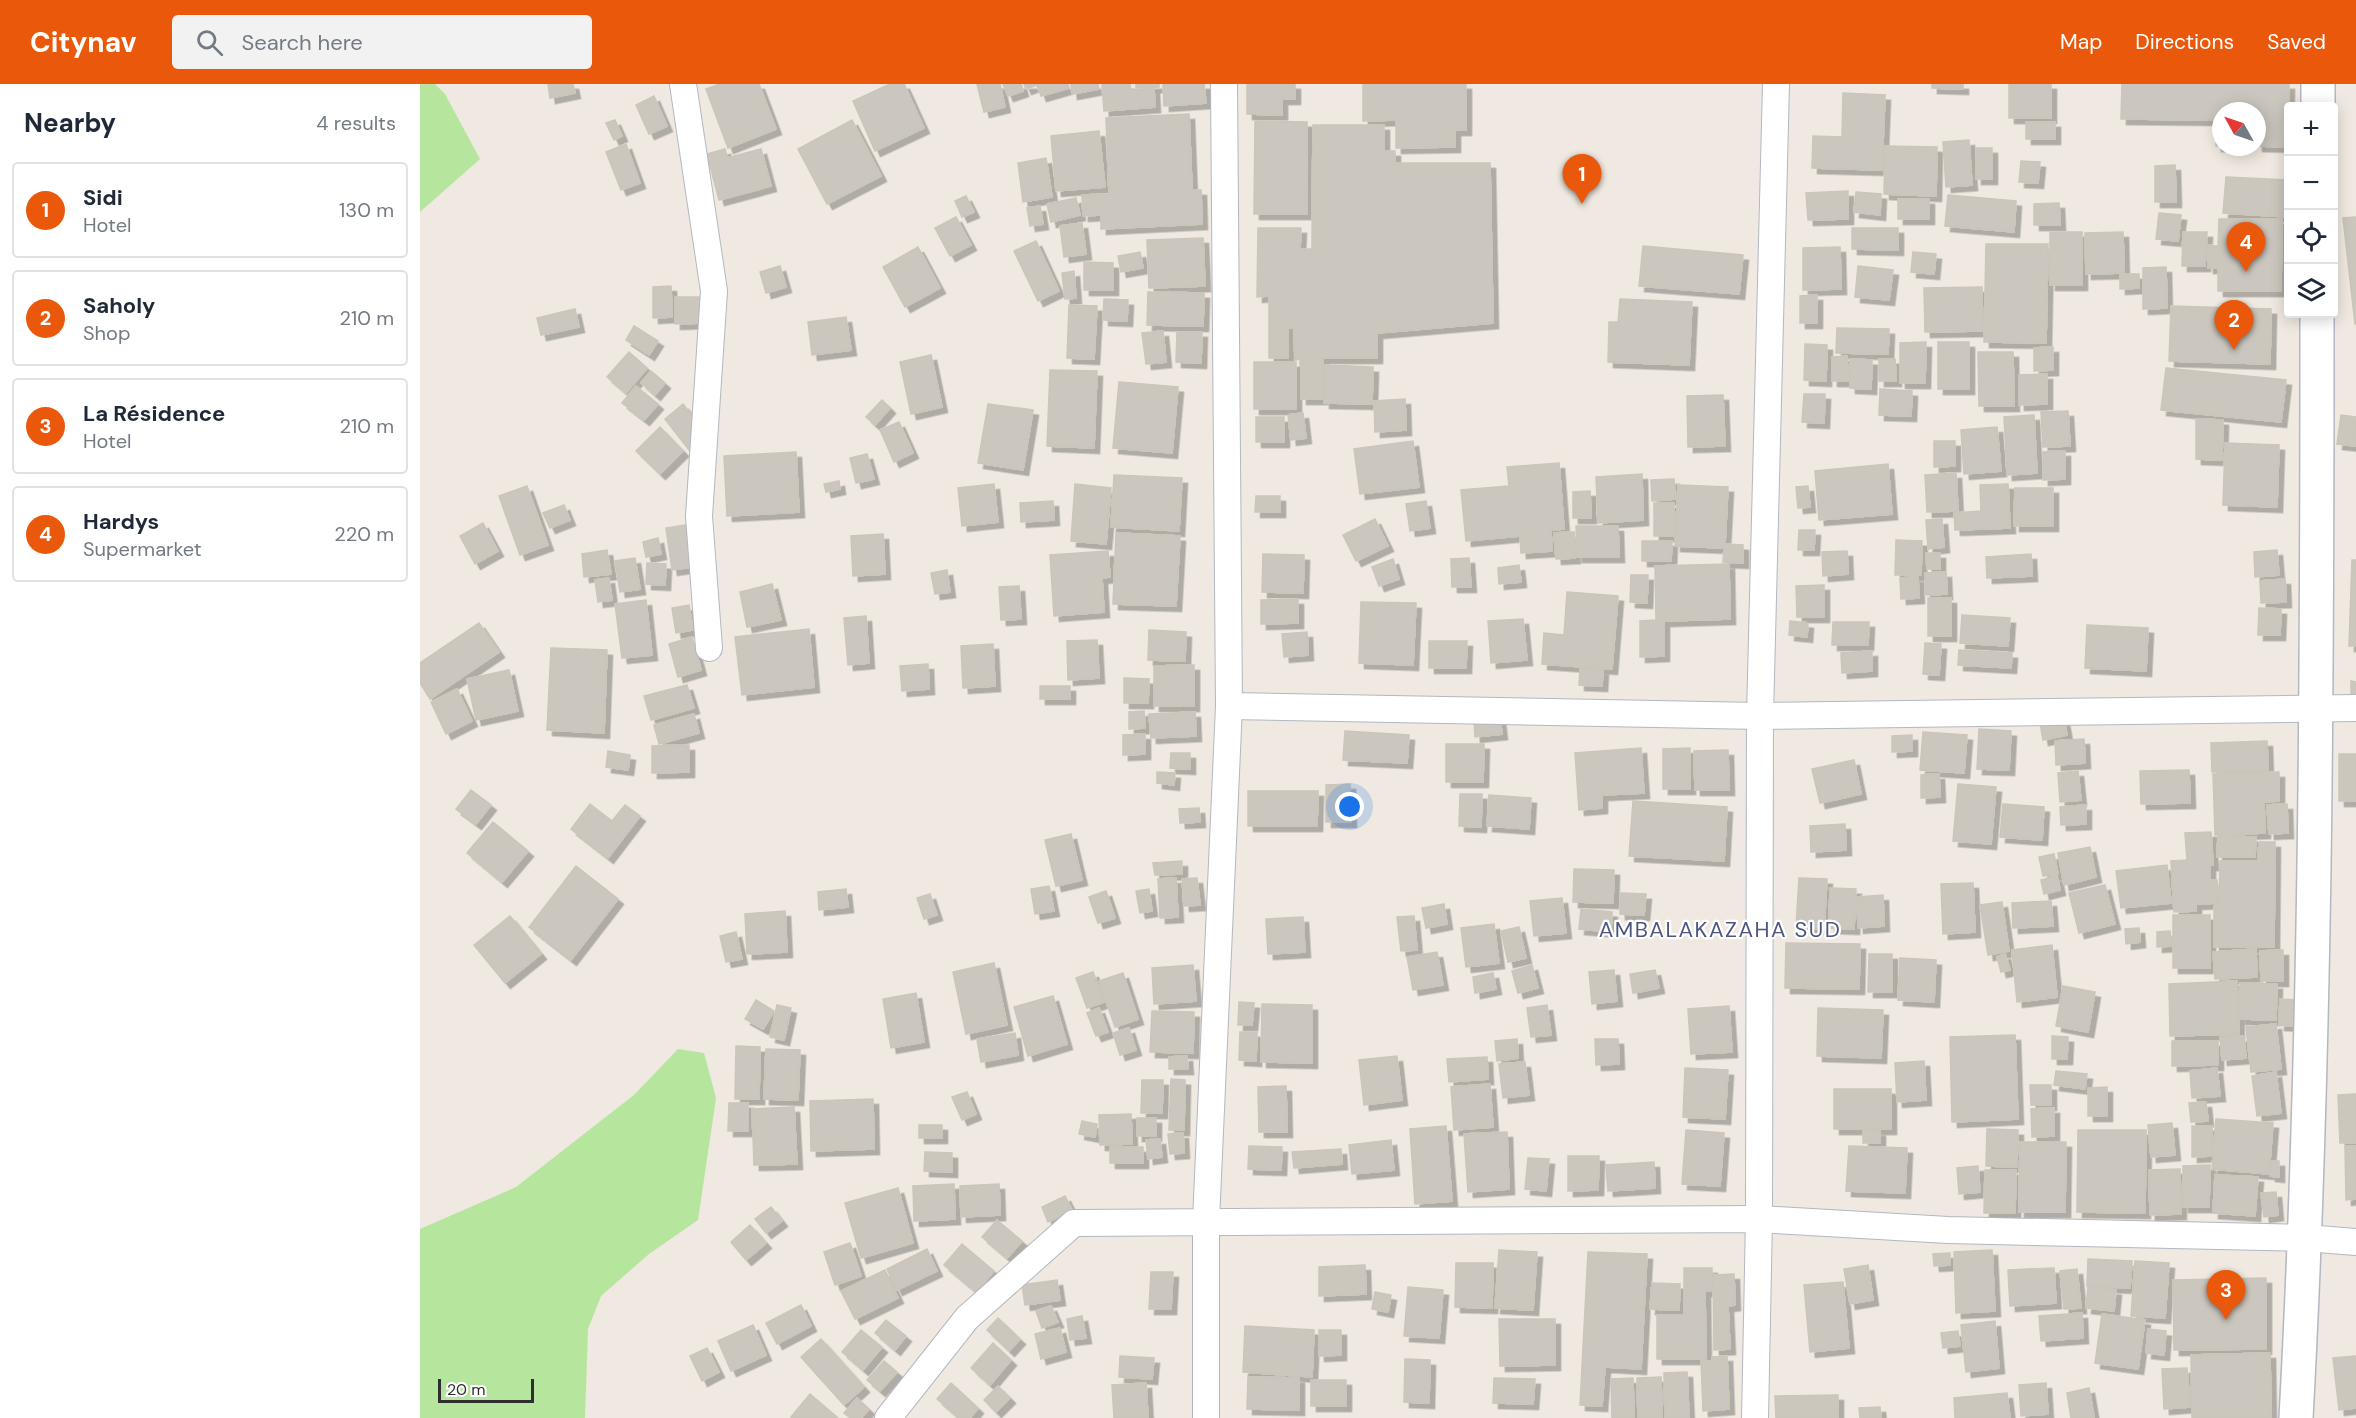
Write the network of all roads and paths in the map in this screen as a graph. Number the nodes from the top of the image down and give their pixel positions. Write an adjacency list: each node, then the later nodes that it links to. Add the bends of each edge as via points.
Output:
1 (683, 84): 7 (street, via 714,291 699,516)
2 (1224, 84): 8 (street)
3 (1776, 84): 11 (street)
4 (2318, 84): 5 (street)
5 (2318, 102)
6 (2317, 318): 9 (street)
7 (709, 648)
8 (1229, 706): 11 (street); 13 (street)
9 (2317, 708): 10 (street); 11 (street); 14 (street)
10 (2356, 708)
11 (1760, 716): 12 (street)
12 (1759, 1219): 13 (street); 14 (street, via 1948,1230); 18 (street)
13 (1206, 1221): 16 (street, via 1074,1223 967,1318); 17 (street)
14 (2306, 1238): 15 (street); 19 (street)
15 (2356, 1242)
16 (888, 1418)
17 (1206, 1418)
18 (1755, 1418)
19 (2296, 1418)

